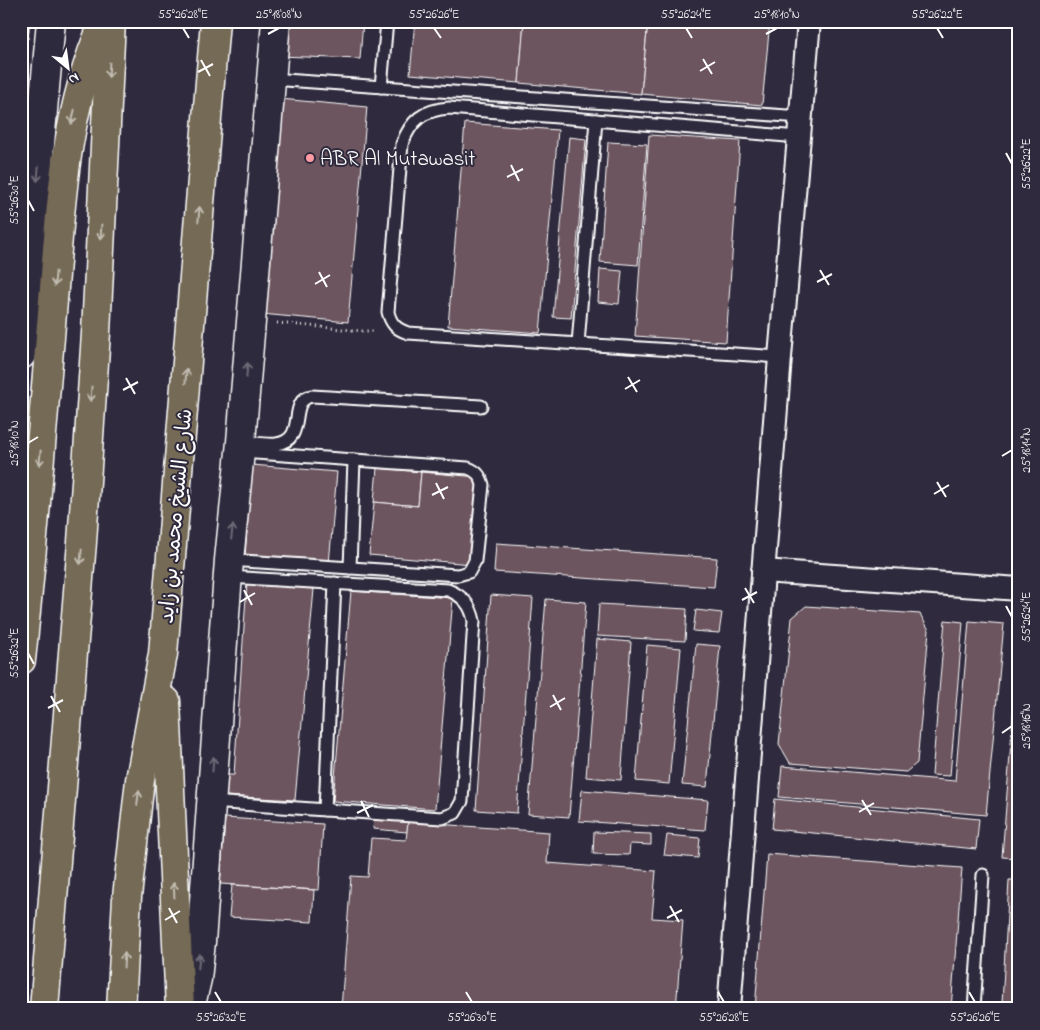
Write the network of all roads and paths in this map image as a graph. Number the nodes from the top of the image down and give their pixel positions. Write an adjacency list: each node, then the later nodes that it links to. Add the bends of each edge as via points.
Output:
1 (51, 21): 12 (main road, one-way to 12)
2 (105, 21): 27 (highway, one-way to 27, via 77,99 65,164)
3 (111, 21): 31 (highway, one-way to 31, via 82,542)
4 (215, 21): 26 (highway, شارع الشيخ محمد بن زايد, one-way to 4)
5 (276, 21): 8 (main road)
6 (387, 21): 9 (lane)
7 (809, 21): 11 (street)
8 (271, 79): 9 (lane); 13 (main road)
9 (381, 87): 11 (lane)
10 (596, 120): 11 (lane); 14 (lane, via 448,108 436,109 414,122 402,144 388,312); 15 (lane)
11 (800, 127): 17 (street)
12 (25, 267): 16 (main road)
13 (251, 320): 14 (path, via 363,331); 19 (main road, one-way to 13)
14 (394, 326): 15 (lane, via 408,333)
15 (578, 344): 17 (lane)
16 (21, 355)
17 (780, 357): 23 (street)
18 (481, 406): 19 (lane, via 312,396 300,403 294,434 289,439 276,444)
19 (240, 447): 20 (lane); 21 (main road, one-way to 19)
20 (354, 460): 22 (lane); 22 (lane, via 468,468 478,474 483,486 475,561 469,572 458,575)
21 (228, 568): 22 (lane); 24 (lane); 28 (main road, one-way to 21)
22 (350, 568)
23 (763, 571): 25 (street); 35 (street)
24 (335, 583): 29 (lane); 29 (lane, via 448,590 463,598 474,621 460,807 455,813 442,818)
25 (1019, 589)
26 (163, 654): 32 (highway, شارع الشيخ محمد بن زايد, one-way to 26, via 127,897 140,780); 33 (highway, one-way to 26)
27 (21, 660)
28 (210, 802): 29 (lane); 34 (main road, one-way to 28, via 201,942)
29 (325, 810)
30 (984, 875): 36 (lane)
31 (44, 1009)
32 (121, 1009)
33 (180, 1009)
34 (190, 1009)
35 (729, 1009)
36 (974, 1009)

